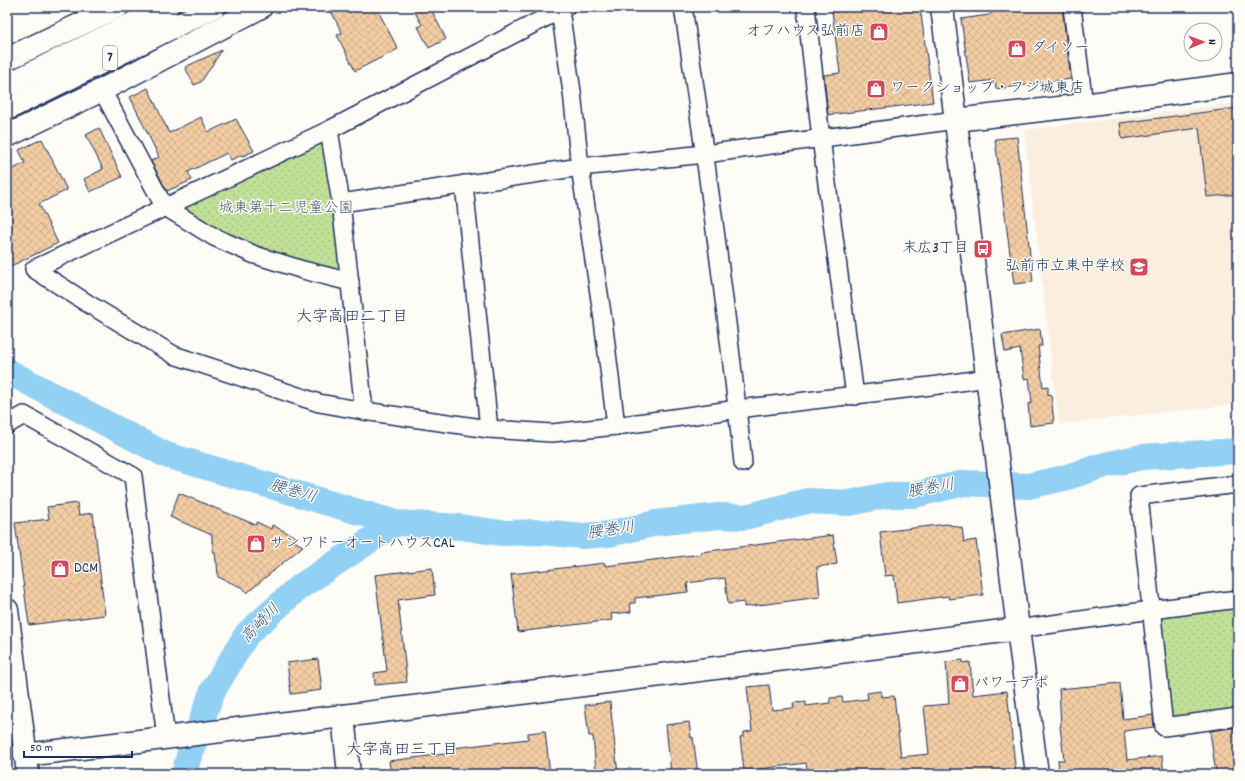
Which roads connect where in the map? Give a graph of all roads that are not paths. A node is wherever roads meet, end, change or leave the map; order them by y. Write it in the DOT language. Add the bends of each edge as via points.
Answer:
graph roads {
  1 [pos="117,7"];
  2 [pos="167,7"];
  3 [pos="214,7"];
  4 [pos="261,7"];
  5 [pos="683,7"];
  6 [pos="806,7"];
  7 [pos="942,7"];
  8 [pos="1072,7"];
  9 [pos="561,8"];
  10 [pos="7,59"];
  11 [pos="7,84"];
  12 [pos="1238,84"];
  13 [pos="102,90"];
  14 [pos="1084,105"];
  15 [pos="7,109"];
  16 [pos="956,120"];
  17 [pos="329,130"];
  18 [pos="7,136"];
  19 [pos="821,138"];
  20 [pos="705,154"];
  21 [pos="580,167"];
  22 [pos="464,184"];
  23 [pos="341,203"];
  24 [pos="164,206"];
  25 [pos="350,282"];
  26 [pos="988,378"];
  27 [pos="855,396"];
  28 [pos="738,409"];
  29 [pos="364,411"];
  30 [pos="7,425"];
  31 [pos="616,426"];
  32 [pos="489,428"];
  33 [pos="743,463"];
  34 [pos="1238,484"];
  35 [pos="1238,599"];
  36 [pos="7,610"];
  37 [pos="1151,610"];
  38 [pos="1018,629"];
  39 [pos="343,716"];
  40 [pos="1238,717"];
  41 [pos="173,737"];
  42 [pos="26,764"];
  43 [pos="349,774"];
  44 [pos="1037,774"];
  1 -- 10 [label="main road"];
  2 -- 11 [label="main road, 7"];
  3 -- 15 [label="main road, 7"];
  4 -- 13 [label="main road, 7"];
  5 -- 20 [label="street"];
  6 -- 19 [label="street"];
  7 -- 16 [label="main road"];
  8 -- 14 [label="street"];
  9 -- 17 [label="street"];
  9 -- 21 [label="street"];
  12 -- 14 [label="main road"];
  13 -- 18 [label="main road, 7"];
  13 -- 24 [label="street"];
  14 -- 16 [label="main road"];
  16 -- 19 [label="street"];
  16 -- 26 [label="main road"];
  17 -- 23 [label="street"];
  17 -- 24 [label="street"];
  19 -- 20 [label="street"];
  19 -- 27 [label="street"];
  20 -- 21 [label="street"];
  20 -- 28 [label="street"];
  21 -- 22 [label="street"];
  21 -- 31 [label="street"];
  22 -- 23 [label="street"];
  22 -- 32 [label="street"];
  23 -- 25 [label="street"];
  24 -- 25 [label="street" via="214,237 255,255"];
  24 -- 29 [label="street" via="34,268 86,303 174,355 319,403"];
  25 -- 29 [label="street"];
  26 -- 27 [label="street"];
  26 -- 38 [label="main road"];
  27 -- 28 [label="street"];
  28 -- 31 [label="street"];
  28 -- 33 [label="street"];
  29 -- 32 [label="street"];
  30 -- 41 [label="street" via="24,415 133,476"];
  31 -- 32 [label="street" via="552,433"];
  34 -- 37 [label="street" via="1139,496"];
  35 -- 37 [label="street"];
  36 -- 42 [label="main road"];
  37 -- 38 [label="street"];
  37 -- 40 [label="street" via="1164,727"];
  38 -- 39 [label="main road"];
  38 -- 44 [label="main road"];
  39 -- 41 [label="main road"];
  39 -- 43 [label="main road"];
  41 -- 42 [label="main road"];
}
